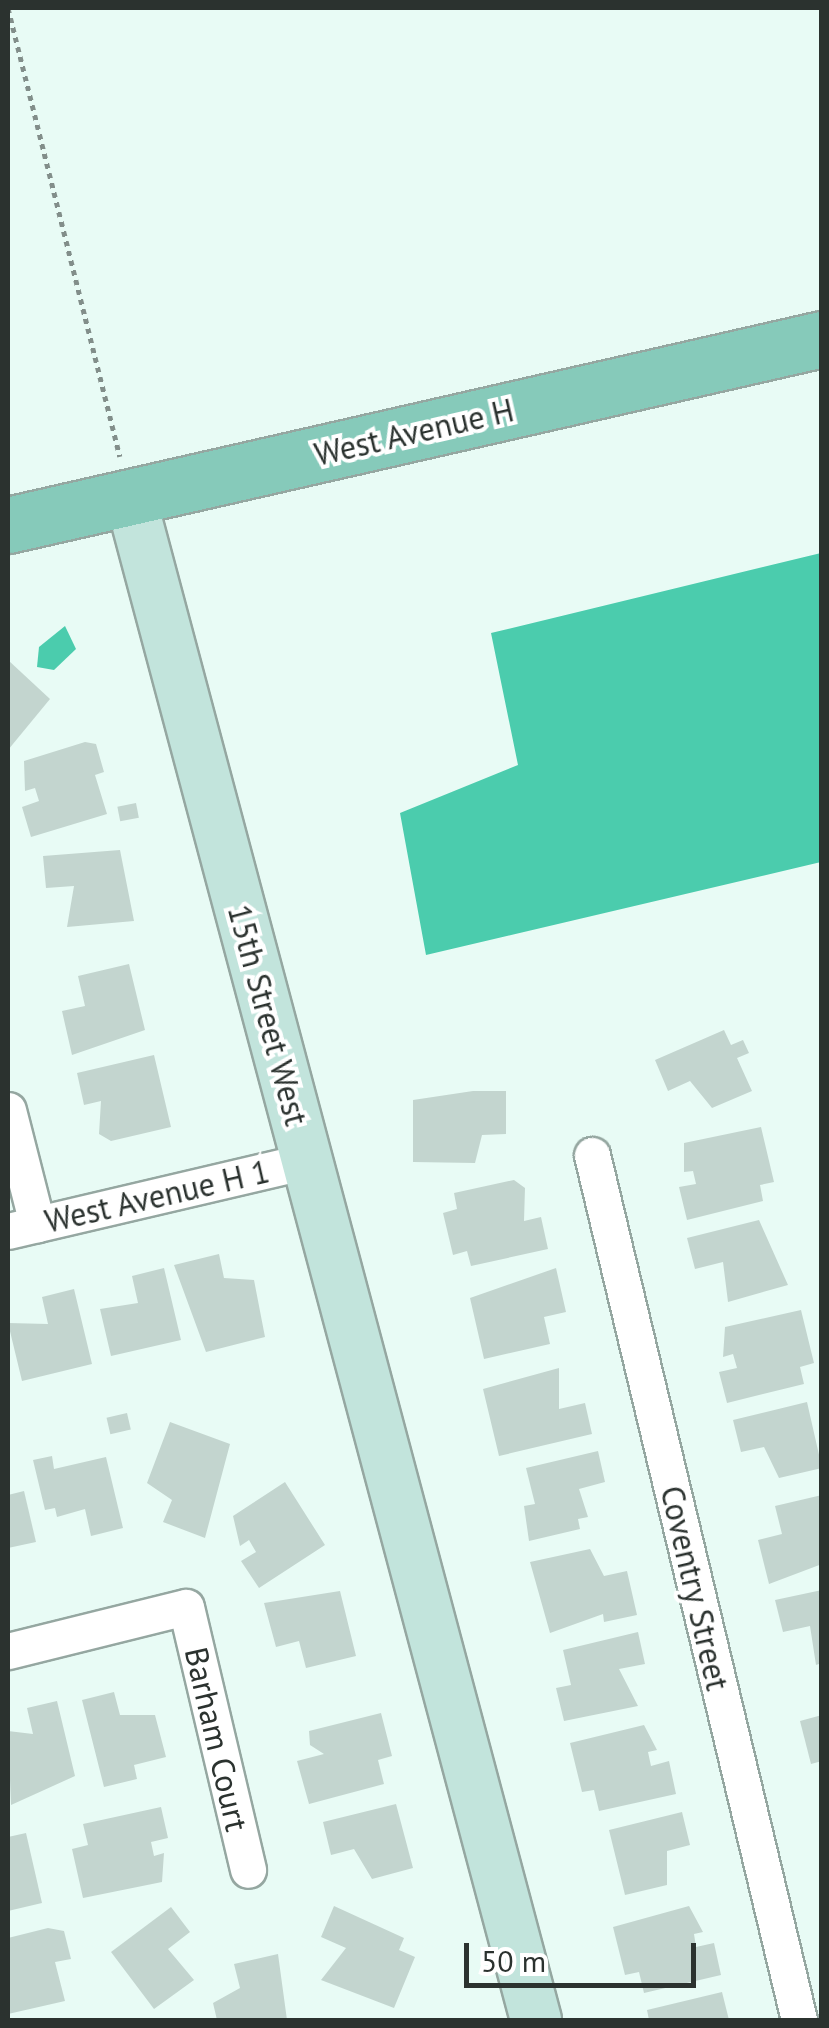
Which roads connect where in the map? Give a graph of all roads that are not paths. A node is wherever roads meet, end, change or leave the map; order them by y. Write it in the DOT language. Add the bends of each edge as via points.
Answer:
graph roads {
  1 [pos="822,339"];
  2 [pos="130,496"];
  3 [pos="8,525"];
  4 [pos="8,1110"];
  5 [pos="592,1155"];
  6 [pos="307,1161"];
  7 [pos="22,1227"];
  8 [pos="8,1651"];
  9 [pos="248,1870"];
  10 [pos="536,2020"];
  11 [pos="798,2020"];
  1 -- 2 [label="main road, West Avenue H"];
  2 -- 3 [label="main road, West Avenue H"];
  2 -- 6 [label="street, 15th Street West"];
  4 -- 7 [label="street"];
  5 -- 11 [label="street, Coventry Street"];
  6 -- 7 [label="street, West Avenue H 1"];
  6 -- 10 [label="street, 15th Street West"];
  8 -- 9 [label="street, Barham Court" via="186,1608"];
}
